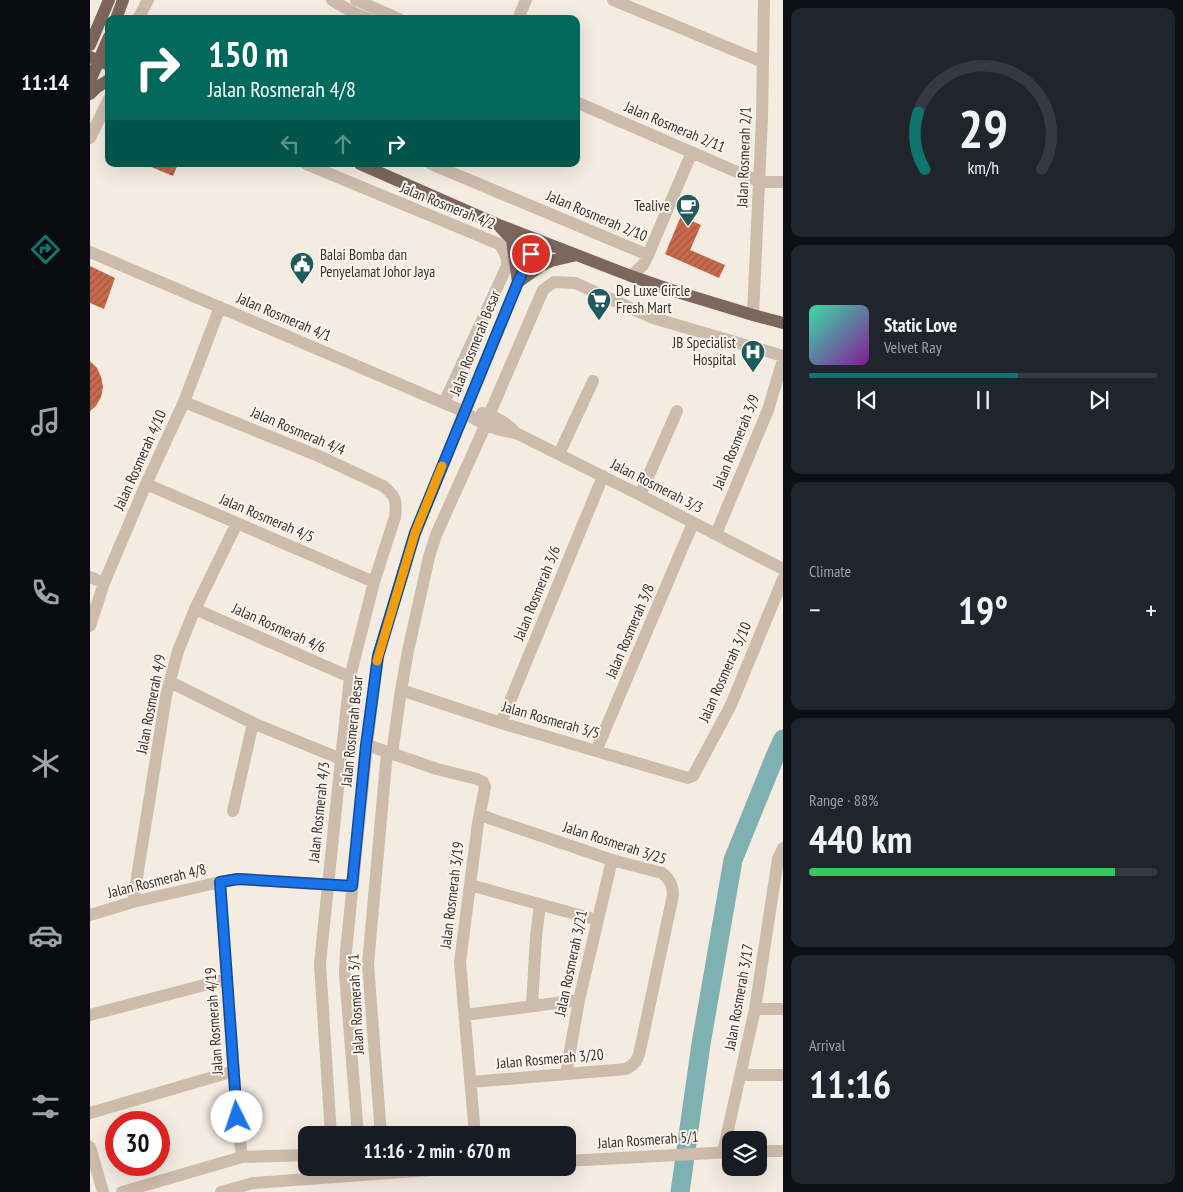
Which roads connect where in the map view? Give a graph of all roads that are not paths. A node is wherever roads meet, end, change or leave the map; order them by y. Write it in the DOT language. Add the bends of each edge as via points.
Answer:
graph roads {
  1 [pos="109,0"];
  2 [pos="148,0"];
  3 [pos="332,0"];
  4 [pos="526,0"];
  5 [pos="613,0"];
  6 [pos="764,0"];
  7 [pos="354,10"];
  8 [pos="377,12"];
  9 [pos="140,15"];
  10 [pos="520,15"];
  11 [pos="90,42"];
  12 [pos="105,44"];
  13 [pos="105,48"];
  14 [pos="99,61"];
  15 [pos="763,62"];
  16 [pos="90,81"];
  17 [pos="105,82"];
  18 [pos="90,94"];
  19 [pos="580,104"];
  20 [pos="105,107"];
  21 [pos="90,138"];
  22 [pos="692,152"];
  23 [pos="313,167"];
  24 [pos="367,167"];
  25 [pos="438,167"];
  26 [pos="760,182"];
  27 [pos="783,182"];
  28 [pos="499,225"];
  29 [pos="538,240"];
  30 [pos="90,252"];
  31 [pos="577,254"];
  32 [pos="648,255"];
  33 [pos="631,276"];
  34 [pos="518,282"];
  35 [pos="220,307"];
  36 [pos="753,315"];
  37 [pos="783,323"];
  38 [pos="783,356"];
  39 [pos="783,360"];
  40 [pos="592,381"];
  41 [pos="184,402"];
  42 [pos="444,403"];
  43 [pos="465,412"];
  44 [pos="677,412"];
  45 [pos="487,419"];
  46 [pos="558,454"];
  47 [pos="603,476"];
  48 [pos="146,484"];
  49 [pos="640,494"];
  50 [pos="395,499"];
  51 [pos="237,523"];
  52 [pos="693,523"];
  53 [pos="716,534"];
  54 [pos="783,569"];
  55 [pos="90,577"];
  56 [pos="783,579"];
  57 [pos="374,582"];
  58 [pos="104,583"];
  59 [pos="195,609"];
  60 [pos="90,626"];
  61 [pos="350,677"];
  62 [pos="170,682"];
  63 [pos="401,690"];
  64 [pos="253,723"];
  65 [pos="501,723"];
  66 [pos="366,745"];
  67 [pos="596,751"];
  68 [pos="389,753"];
  69 [pos="341,758"];
  70 [pos="693,776"];
  71 [pos="233,811"];
  72 [pos="480,815"];
  73 [pos="783,848"];
  74 [pos="612,860"];
  75 [pos="220,882"];
  76 [pos="328,884"];
  77 [pos="470,885"];
  78 [pos="352,886"];
  79 [pos="134,902"];
  80 [pos="540,904"];
  81 [pos="90,915"];
  82 [pos="597,920"];
  83 [pos="227,979"];
  84 [pos="579,1000"];
  85 [pos="532,1006"];
  86 [pos="755,1009"];
  87 [pos="783,1009"];
  88 [pos="90,1015"];
  89 [pos="465,1015"];
  90 [pos="632,1066"];
  91 [pos="234,1071"];
  92 [pos="566,1074"];
  93 [pos="741,1075"];
  94 [pos="783,1075"];
  95 [pos="471,1082"];
  96 [pos="90,1113"];
  97 [pos="330,1126"];
  98 [pos="357,1126"];
  99 [pos="380,1126"];
  100 [pos="475,1126"];
  101 [pos="731,1131"];
  102 [pos="90,1147"];
  103 [pos="767,1151"];
  104 [pos="783,1151"];
  105 [pos="722,1152"];
  106 [pos="298,1155"];
  107 [pos="242,1157"];
  108 [pos="576,1160"];
  109 [pos="330,1176"];
  110 [pos="254,1188"];
  111 [pos="103,1192"];
  112 [pos="122,1192"];
  113 [pos="221,1192"];
  1 -- 11 [label="main road"];
  2 -- 9 [label="street"];
  3 -- 7 [label="street"];
  4 -- 10 [label="street"];
  5 -- 15 [label="street"];
  6 -- 15 [label="street, Jalan Rosmerah 2/1"];
  7 -- 8 [label="street"];
  11 -- 12 [label="main road"];
  13 -- 14 [label="main road"];
  14 -- 16 [label="main road"];
  15 -- 26 [label="street, Jalan Rosmerah 2/1"];
  17 -- 18 [label="main road"];
  19 -- 22 [label="street, Jalan Rosmerah 2/11"];
  20 -- 21 [label="street"];
  22 -- 26 [label="street, Jalan Rosmerah 2/11"];
  22 -- 32 [label="street, Jalan Rosmerah 2/10"];
  23 -- 42 [label="street, Jalan Rosmerah 4/2" via="499,244 504,250 508,266"];
  24 -- 28 [label="main road"];
  25 -- 32 [label="street, Jalan Rosmerah 2/10"];
  26 -- 27 [label="street"];
  26 -- 36 [label="street, Jalan Rosmerah 2/1"];
  28 -- 29 [label="main road"];
  28 -- 34 [label="main road" via="512,240"];
  29 -- 31 [label="main road"];
  29 -- 34 [label="street, Jalan Rosmerah Besar"];
  30 -- 35 [label="street, Jalan Rosmerah 4/1"];
  31 -- 33 [label="main road"];
  31 -- 34 [label="main road" via="546,263"];
  32 -- 33 [label="street"];
  33 -- 36 [label="main road"];
  34 -- 43 [label="street, Jalan Rosmerah Besar"];
  35 -- 41 [label="street, Jalan Rosmerah 4/10"];
  35 -- 42 [label="street, Jalan Rosmerah 4/1"];
  36 -- 37 [label="main road"];
  38 -- 45 [label="street, Jalan Rosmerah 3/1" via="653,318 575,283 554,282 543,290"];
  39 -- 53 [label="street, Jalan Rosmerah 3/9" via="768,410"];
  40 -- 46 [label="street"];
  41 -- 48 [label="street, Jalan Rosmerah 4/10"];
  41 -- 50 [label="street, Jalan Rosmerah 4/4" via="321,457 383,486"];
  42 -- 43 [label="street, Jalan Rosmerah 4/1"];
  43 -- 45 [label="street, Jalan Rosmerah 3/3" via="478,412"];
  43 -- 66 [label="street, Jalan Rosmerah Besar" via="415,533 378,656"];
  44 -- 49 [label="street"];
  45 -- 46 [label="street, Jalan Rosmerah 3/3" via="508,424 516,433"];
  45 -- 63 [label="street, Jalan Rosmerah 3/1" via="436,535"];
  46 -- 47 [label="street, Jalan Rosmerah 3/3"];
  47 -- 49 [label="street, Jalan Rosmerah 3/3"];
  47 -- 65 [label="street, Jalan Rosmerah 3/6"];
  48 -- 51 [label="street, Jalan Rosmerah 4/5"];
  48 -- 58 [label="street, Jalan Rosmerah 4/10"];
  49 -- 52 [label="street, Jalan Rosmerah 3/3"];
  50 -- 57 [label="street, Jalan Rosmerah 4/3" via="396,517"];
  51 -- 57 [label="street, Jalan Rosmerah 4/5"];
  51 -- 59 [label="street, Jalan Rosmerah 4/9"];
  52 -- 53 [label="street, Jalan Rosmerah 3/3"];
  52 -- 67 [label="street, Jalan Rosmerah 3/8"];
  53 -- 54 [label="street, Jalan Rosmerah 3/3"];
  55 -- 58 [label="street"];
  56 -- 70 [label="street, Jalan Rosmerah 3/10" via="731,705"];
  57 -- 61 [label="street, Jalan Rosmerah 4/3"];
  58 -- 60 [label="street, Jalan Rosmerah 4/10"];
  59 -- 61 [label="street, Jalan Rosmerah 4/6"];
  59 -- 62 [label="street, Jalan Rosmerah 4/9"];
  61 -- 69 [label="street, Jalan Rosmerah 4/3"];
  62 -- 64 [label="street"];
  62 -- 79 [label="street, Jalan Rosmerah 4/9"];
  63 -- 65 [label="street, Jalan Rosmerah 3/5"];
  63 -- 68 [label="street, Jalan Rosmerah 3/1"];
  64 -- 69 [label="street"];
  64 -- 71 [label="street"];
  65 -- 67 [label="street, Jalan Rosmerah 3/5"];
  66 -- 68 [label="street, Jalan Rosmerah 3/19"];
  66 -- 78 [label="street, Jalan Rosmerah Besar"];
  67 -- 70 [label="street, Jalan Rosmerah 3/5" via="688,778"];
  68 -- 72 [label="street, Jalan Rosmerah 3/19" via="483,782 485,788"];
  68 -- 99 [label="street, Jalan Rosmerah 3/1" via="368,964"];
  69 -- 76 [label="street, Jalan Rosmerah 4/3"];
  72 -- 74 [label="street, Jalan Rosmerah 3/25"];
  72 -- 77 [label="street, Jalan Rosmerah 3/19"];
  73 -- 86 [label="street, Jalan Rosmerah 3/17" via="778,859"];
  74 -- 82 [label="street, Jalan Rosmerah 3/21"];
  74 -- 90 [label="street, Jalan Rosmerah 3/25" via="662,873 673,888 639,1056"];
  75 -- 76 [label="street, Jalan Rosmerah 4/8" via="238,879"];
  75 -- 79 [label="street, Jalan Rosmerah 4/8"];
  75 -- 83 [label="street, Jalan Rosmerah 4/19"];
  76 -- 78 [label="street, Jalan Rosmerah 4/8"];
  76 -- 97 [label="street, Jalan Rosmerah 4/3" via="320,964"];
  77 -- 80 [label="street"];
  77 -- 89 [label="street, Jalan Rosmerah 3/19" via="460,962"];
  78 -- 98 [label="street, Jalan Rosmerah Besar" via="345,974"];
  79 -- 81 [label="street, Jalan Rosmerah 4/8"];
  80 -- 82 [label="street"];
  80 -- 85 [label="street"];
  82 -- 84 [label="street, Jalan Rosmerah 3/21"];
  83 -- 88 [label="street"];
  83 -- 91 [label="street, Jalan Rosmerah 4/19"];
  84 -- 85 [label="street"];
  84 -- 92 [label="street, Jalan Rosmerah 3/21"];
  85 -- 89 [label="street"];
  86 -- 87 [label="street"];
  86 -- 93 [label="street, Jalan Rosmerah 3/17"];
  89 -- 95 [label="street, Jalan Rosmerah 3/19"];
  90 -- 92 [label="street, Jalan Rosmerah 3/20"];
  91 -- 96 [label="street"];
  91 -- 107 [label="street, Jalan Rosmerah 4/19"];
  92 -- 95 [label="street, Jalan Rosmerah 3/20"];
  93 -- 94 [label="street"];
  93 -- 101 [label="street, Jalan Rosmerah 3/17"];
  95 -- 100 [label="street, Jalan Rosmerah 3/19"];
  102 -- 111 [label="street"];
  103 -- 104 [label="street"];
  105 -- 108 [label="street, Jalan Rosmerah 5/1"];
  106 -- 107 [label="street"];
  107 -- 112 [label="street"];
  109 -- 110 [label="street"];
  110 -- 113 [label="street"];
}
